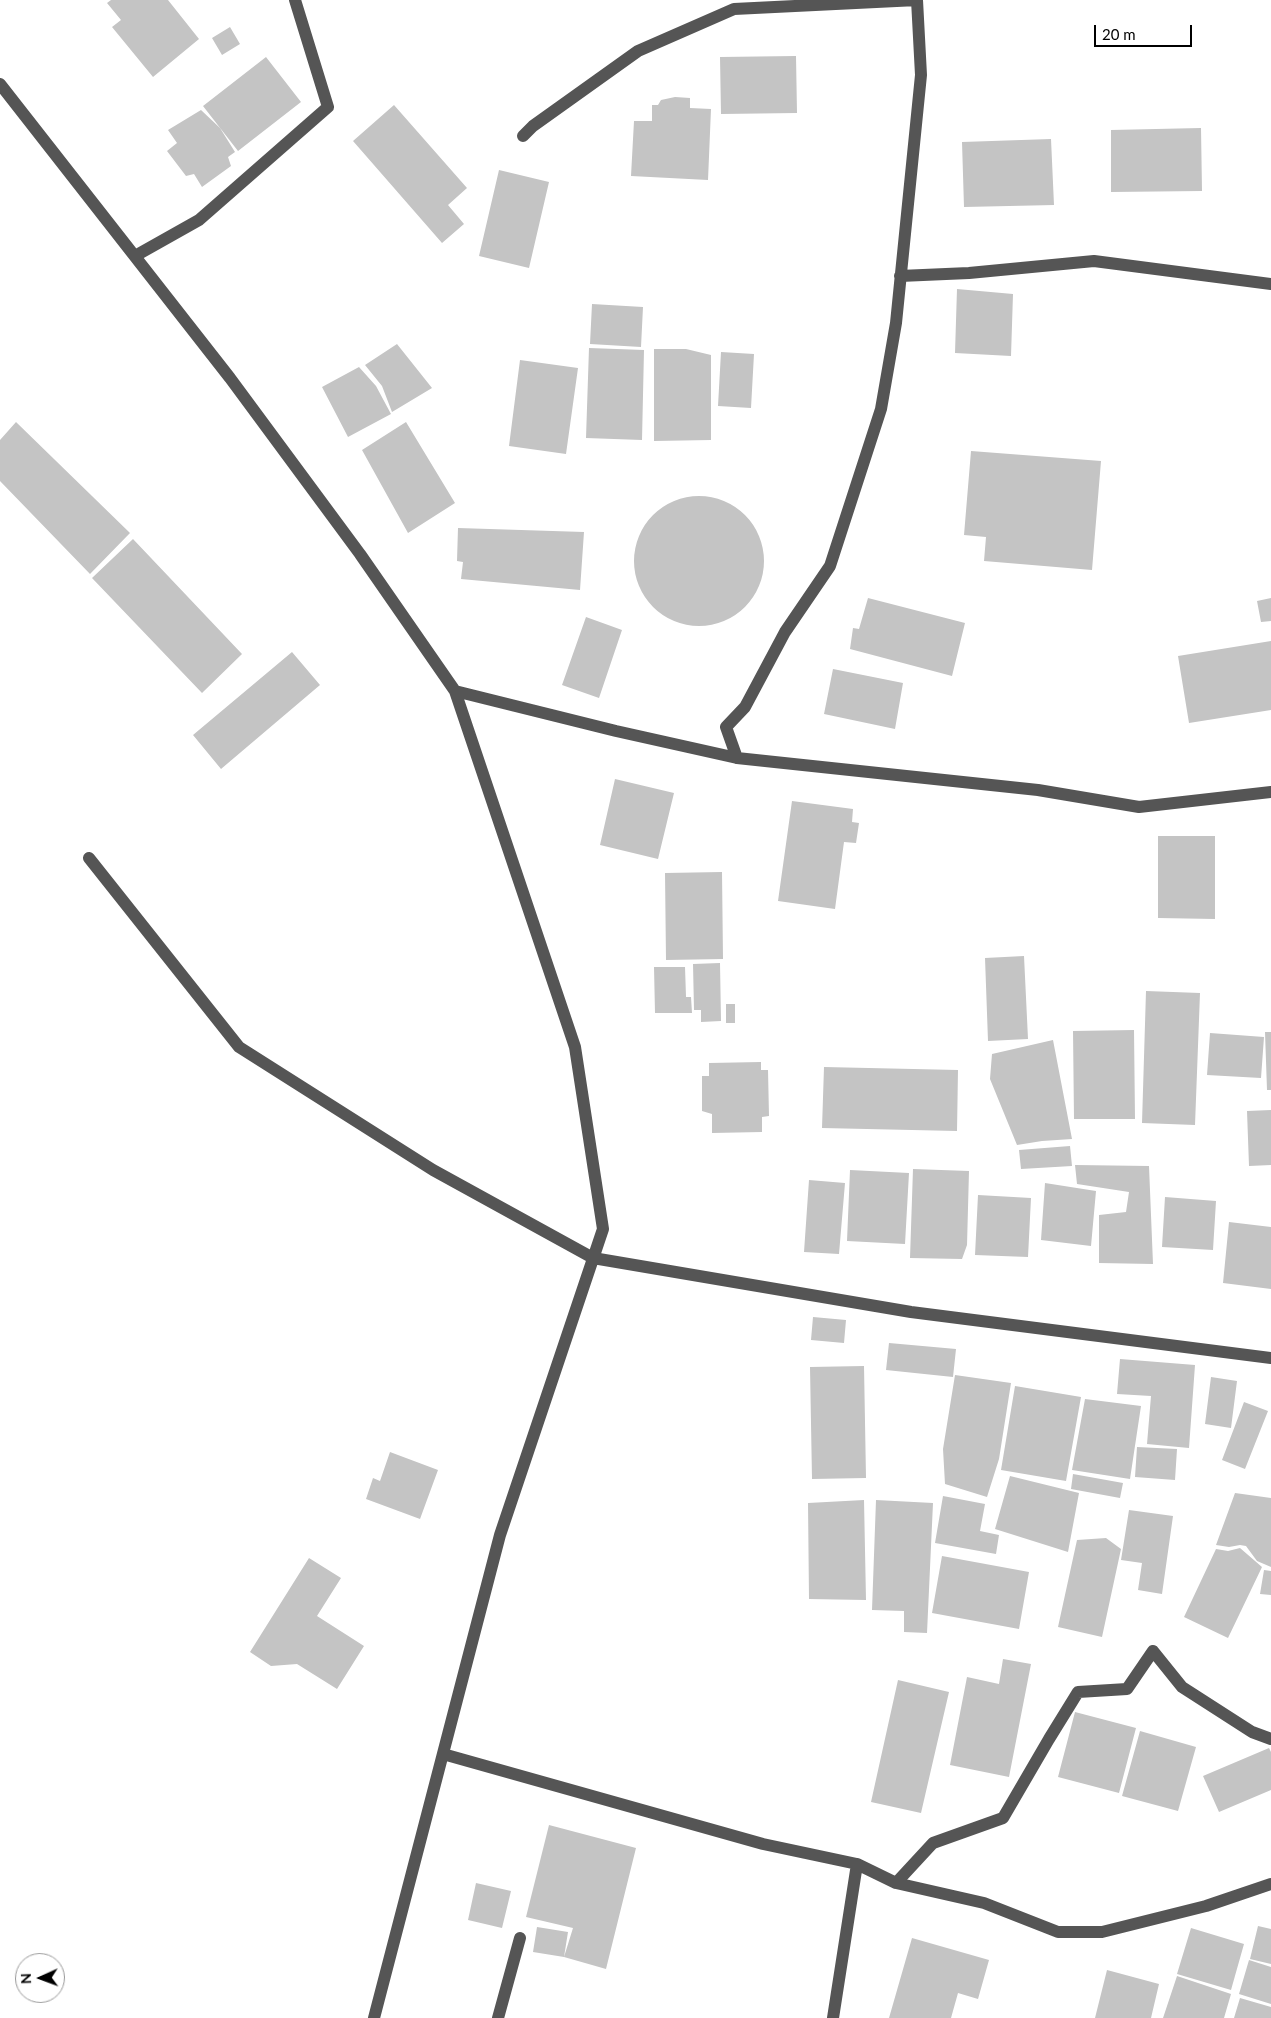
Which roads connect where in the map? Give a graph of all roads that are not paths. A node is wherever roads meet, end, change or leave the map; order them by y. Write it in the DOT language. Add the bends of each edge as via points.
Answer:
graph roads {
  1 [pos="295,0"];
  2 [pos="917,0"];
  3 [pos="0,84"];
  4 [pos="523,136"];
  5 [pos="135,256"];
  6 [pos="900,276"];
  7 [pos="1271,284"];
  8 [pos="455,691"];
  9 [pos="737,758"];
  10 [pos="1271,792"];
  11 [pos="89,858"];
  12 [pos="593,1258"];
  13 [pos="1271,1358"];
  14 [pos="1271,1739"];
  15 [pos="443,1754"];
  16 [pos="857,1864"];
  17 [pos="896,1883"];
  18 [pos="1271,1884"];
  19 [pos="520,1938"];
  20 [pos="374,2018"];
  21 [pos="498,2018"];
  22 [pos="832,2018"];
  1 -- 5 [label="street" via="328,107 199,220"];
  2 -- 4 [label="street" via="734,9 638,51"];
  2 -- 6 [label="street" via="922,75"];
  3 -- 5 [label="street"];
  5 -- 8 [label="street" via="325,506"];
  6 -- 7 [label="street" via="1094,261"];
  6 -- 9 [label="street" via="896,322 881,409 830,566 785,632 745,707 726,727"];
  8 -- 9 [label="street"];
  8 -- 12 [label="street" via="575,1047 604,1229"];
  9 -- 10 [label="street" via="1038,790 1139,807"];
  11 -- 12 [label="street" via="239,1047 433,1170"];
  12 -- 13 [label="street" via="911,1312"];
  12 -- 15 [label="street" via="500,1535"];
  14 -- 17 [label="street" via="1252,1732 1182,1687 1153,1650 1127,1688 1078,1692 1003,1818 932,1843"];
  15 -- 16 [label="street" via="763,1844"];
  15 -- 20 [label="street"];
  16 -- 17 [label="street"];
  16 -- 22 [label="street"];
  17 -- 18 [label="street" via="984,1903 1058,1932 1102,1932 1206,1906"];
  19 -- 21 [label="street"];
}
